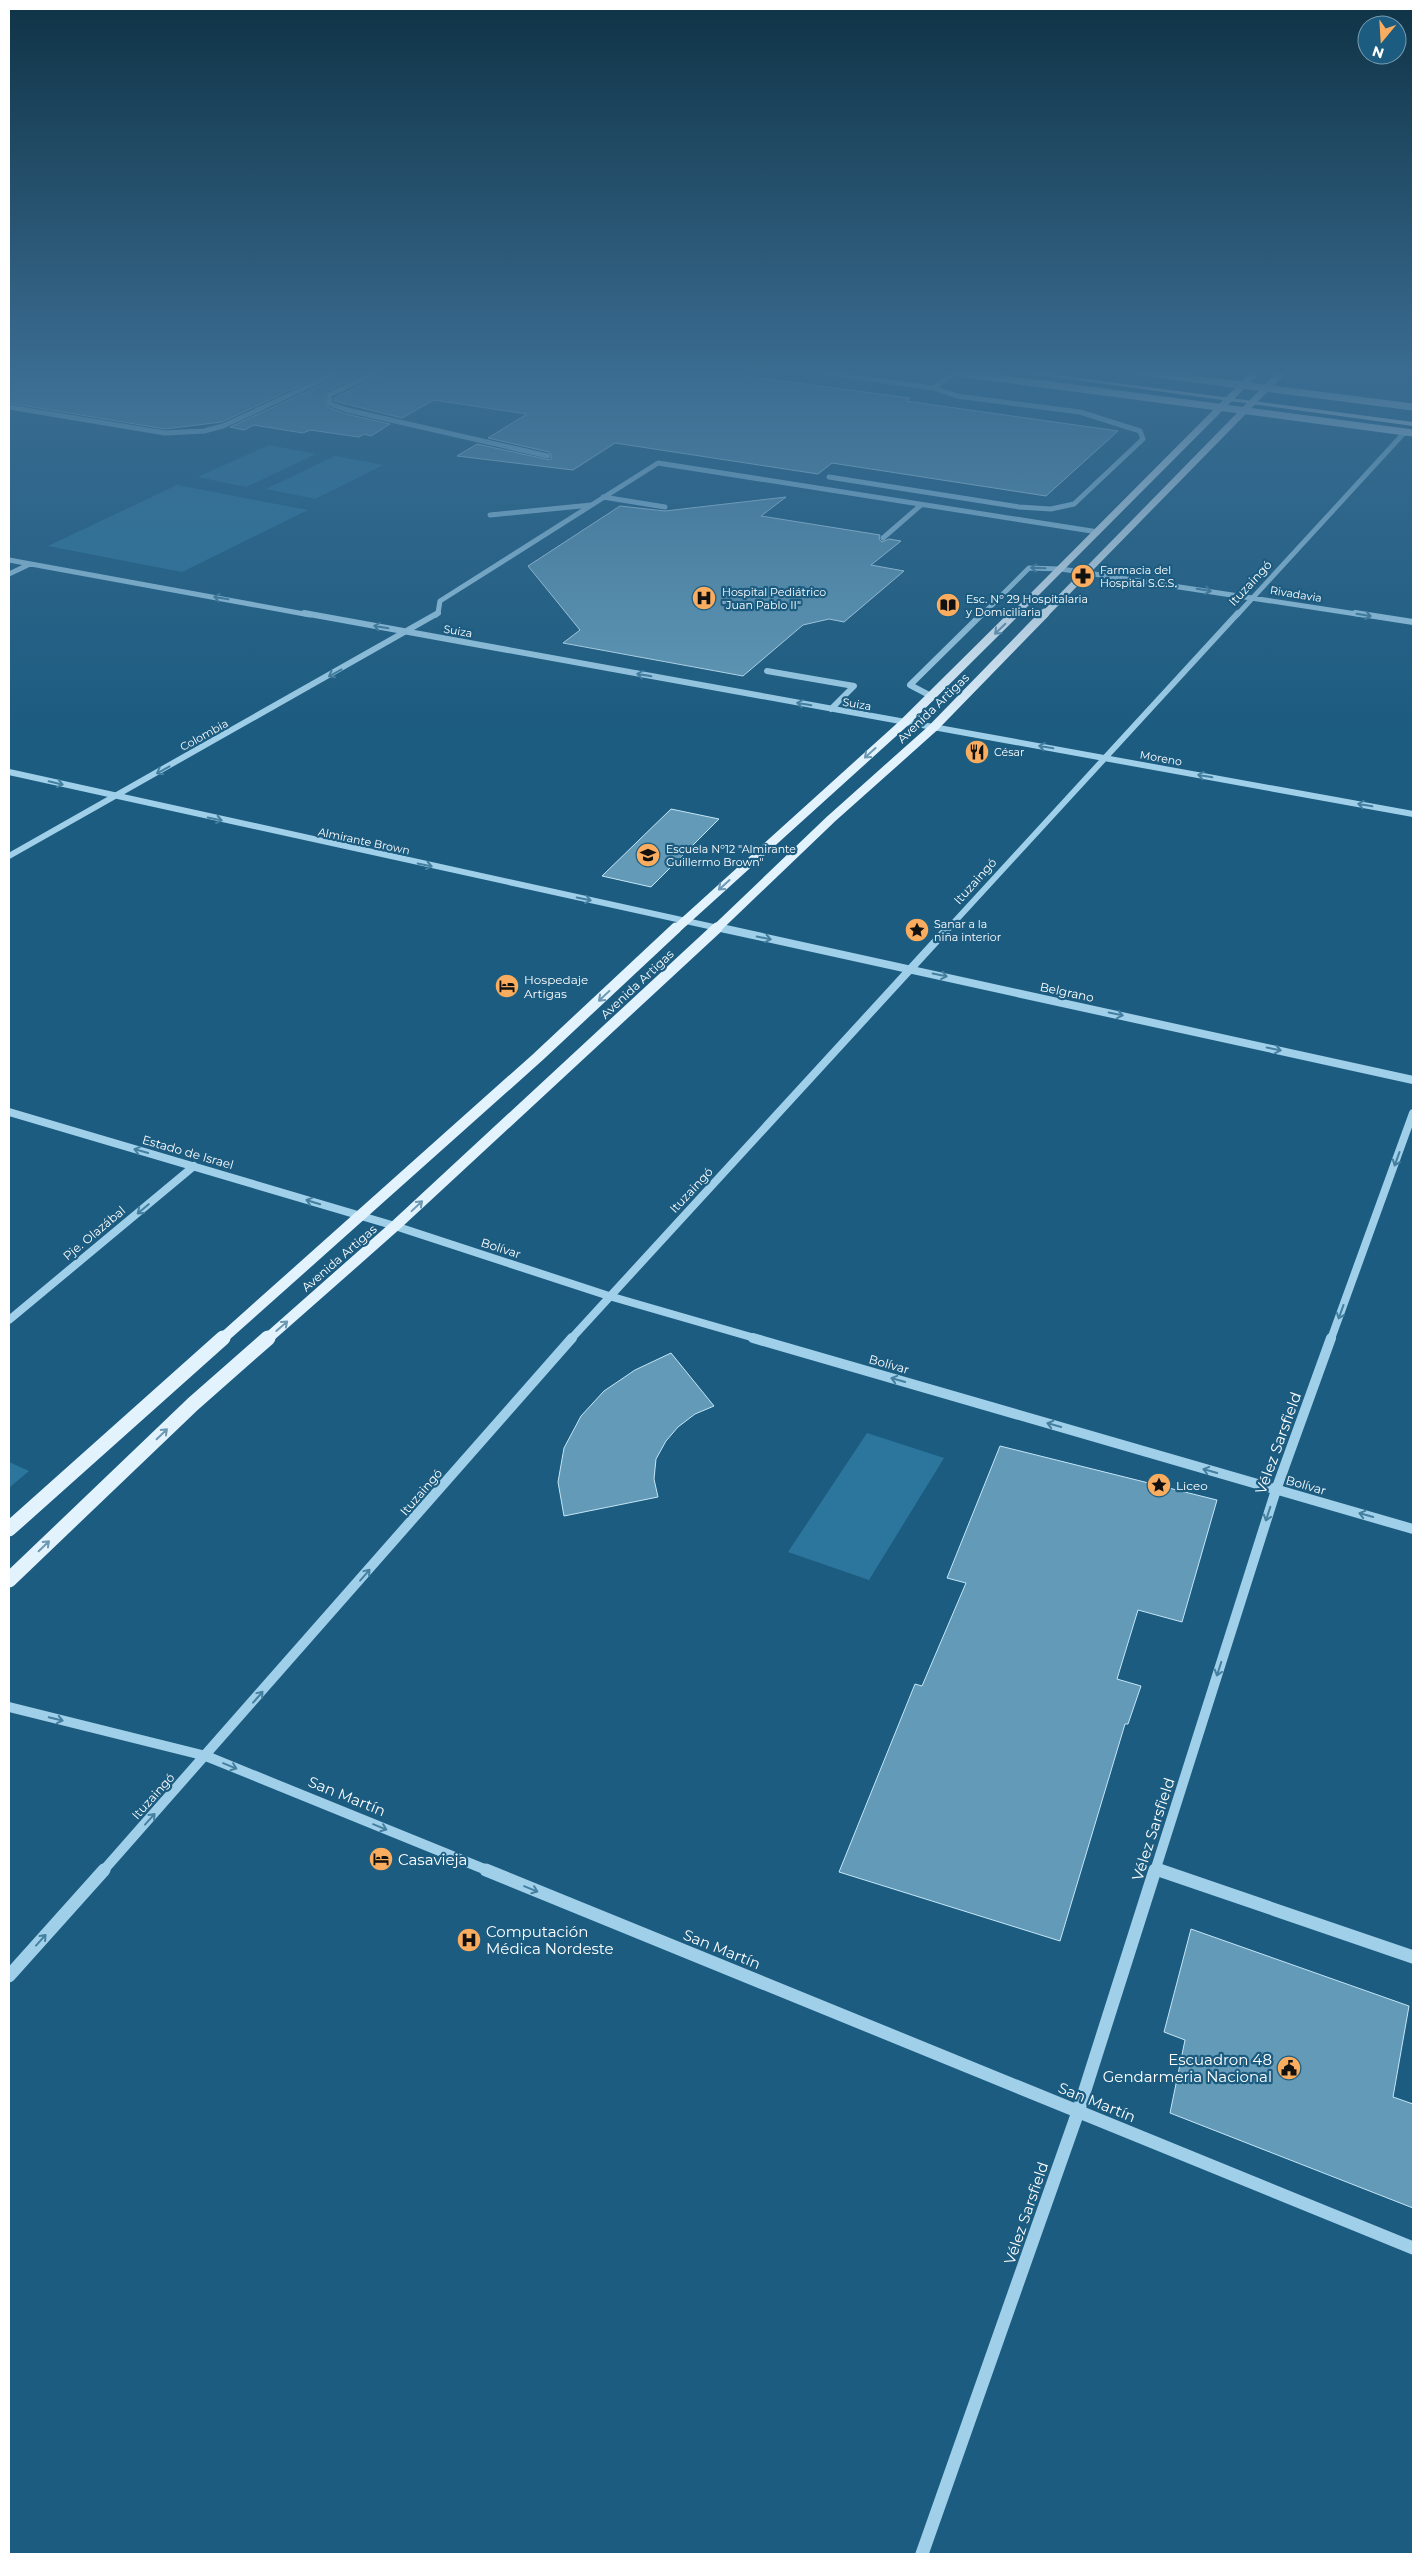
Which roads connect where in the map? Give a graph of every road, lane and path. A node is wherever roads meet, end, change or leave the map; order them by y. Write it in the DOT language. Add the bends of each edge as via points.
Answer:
graph roads {
  1 [pos="612,492"];
  2 [pos="836,492"];
  3 [pos="922,492"];
  4 [pos="1087,492"];
  5 [pos="1138,492"];
  6 [pos="1164,492"];
  7 [pos="1354,492"];
  8 [pos="603,497"];
  9 [pos="920,505"];
  10 [pos="591,506"];
  11 [pos="665,507"];
  12 [pos="1020,507"];
  13 [pos="490,514"];
  14 [pos="1007,518"];
  15 [pos="1098,532"];
  16 [pos="883,538"];
  17 [pos="9,560"];
  18 [pos="30,564"];
  19 [pos="1061,569"];
  20 [pos="1086,572"];
  21 [pos="9,574"];
  22 [pos="1253,598"];
  23 [pos="1413,622"];
  24 [pos="408,632"];
  25 [pos="767,671"];
  26 [pos="931,696"];
  27 [pos="831,709"];
  28 [pos="904,723"];
  29 [pos="933,728"];
  30 [pos="1105,758"];
  31 [pos="9,772"];
  32 [pos="115,797"];
  33 [pos="1413,814"];
  34 [pos="9,856"];
  35 [pos="684,921"];
  36 [pos="716,928"];
  37 [pos="912,969"];
  38 [pos="1413,1080"];
  39 [pos="9,1112"];
  40 [pos="1413,1113"];
  41 [pos="194,1166"];
  42 [pos="360,1216"];
  43 [pos="395,1226"];
  44 [pos="609,1296"];
  45 [pos="9,1320"];
  46 [pos="1276,1490"];
  47 [pos="9,1529"];
  48 [pos="1413,1529"];
  49 [pos="9,1580"];
  50 [pos="9,1707"];
  51 [pos="206,1756"];
  52 [pos="1156,1869"];
  53 [pos="1413,1957"];
  54 [pos="9,1976"];
  55 [pos="1078,2112"];
  56 [pos="1413,2248"];
  57 [pos="922,2554"];
  1 -- 8 [label="street, Colombia"];
  2 -- 9 [label="street, Colombia"];
  3 -- 12 [label="street"];
  4 -- 12 [label="street" via="1074,504 1050,509"];
  5 -- 15 [label="main road, Avenida Artigas"];
  6 -- 20 [label="main road, Avenida Artigas"];
  7 -- 22 [label="street, Ituzaingó"];
  8 -- 10 [label="street, Colombia"];
  8 -- 11 [label="street"];
  9 -- 14 [label="street, Colombia"];
  9 -- 16 [label="street"];
  10 -- 13 [label="street"];
  10 -- 24 [label="street, Colombia" via="440,601 438,613"];
  12 -- 14 [label="street"];
  14 -- 15 [label="street, Colombia"];
  15 -- 19 [label="main road, Avenida Artigas"];
  17 -- 18 [label="street, Suiza"];
  18 -- 21 [label="street"];
  24 -- 18 [label="street, Suiza, one-way"];
  19 -- 20 [label="street, Rivadavia"];
  19 -- 26 [label="main road, Avenida Artigas, one-way"];
  19 -- 26 [label="street, Rivadavia, one-way" via="1029,568 910,685"];
  20 -- 22 [label="street, Rivadavia, one-way"];
  20 -- 29 [label="main road, Avenida Artigas"];
  22 -- 23 [label="street, Rivadavia, one-way"];
  22 -- 30 [label="street, Ituzaingó"];
  27 -- 24 [label="street, Suiza, one-way"];
  24 -- 32 [label="street, Colombia, one-way"];
  25 -- 27 [label="street" via="854,686"];
  26 -- 28 [label="main road, Avenida Artigas"];
  27 -- 28 [label="street, Suiza"];
  28 -- 29 [label="street, Moreno"];
  28 -- 35 [label="main road, Avenida Artigas, one-way"];
  30 -- 29 [label="street, Moreno, one-way"];
  29 -- 36 [label="main road, Avenida Artigas"];
  33 -- 30 [label="street, Moreno, one-way"];
  30 -- 37 [label="street, Ituzaingó"];
  31 -- 32 [label="street, Almirante Brown, one-way"];
  32 -- 34 [label="street, Colombia"];
  32 -- 35 [label="street, Almirante Brown, one-way"];
  35 -- 36 [label="street, Almirante Brown"];
  35 -- 42 [label="main road, Avenida Artigas, one-way"];
  36 -- 37 [label="street, Belgrano, one-way"];
  43 -- 36 [label="main road, Avenida Artigas, one-way"];
  37 -- 38 [label="street, Belgrano, one-way"];
  37 -- 44 [label="street, Ituzaingó"];
  41 -- 39 [label="street, Estado de Israel, one-way"];
  40 -- 46 [label="street, Vélez Sarsfield, one-way"];
  42 -- 41 [label="street, Estado de Israel, one-way"];
  41 -- 45 [label="street, Pje. Olazábal, one-way"];
  42 -- 43 [label="street, Bolívar"];
  42 -- 47 [label="main road, Avenida Artigas"];
  43 -- 44 [label="street, Bolívar"];
  49 -- 43 [label="main road, Avenida Artigas, one-way" via="193,1404"];
  46 -- 44 [label="street, Bolívar, one-way"];
  51 -- 44 [label="street, Ituzaingó, one-way"];
  48 -- 46 [label="street, Bolívar, one-way"];
  46 -- 52 [label="street, Vélez Sarsfield, one-way"];
  50 -- 51 [label="street, San Martín, one-way"];
  54 -- 51 [label="street, Ituzaingó, one-way"];
  51 -- 55 [label="street, San Martín, one-way"];
  52 -- 53 [label="street"];
  52 -- 55 [label="street, Vélez Sarsfield"];
  55 -- 56 [label="street, San Martín"];
  55 -- 57 [label="street, Vélez Sarsfield"];
}
